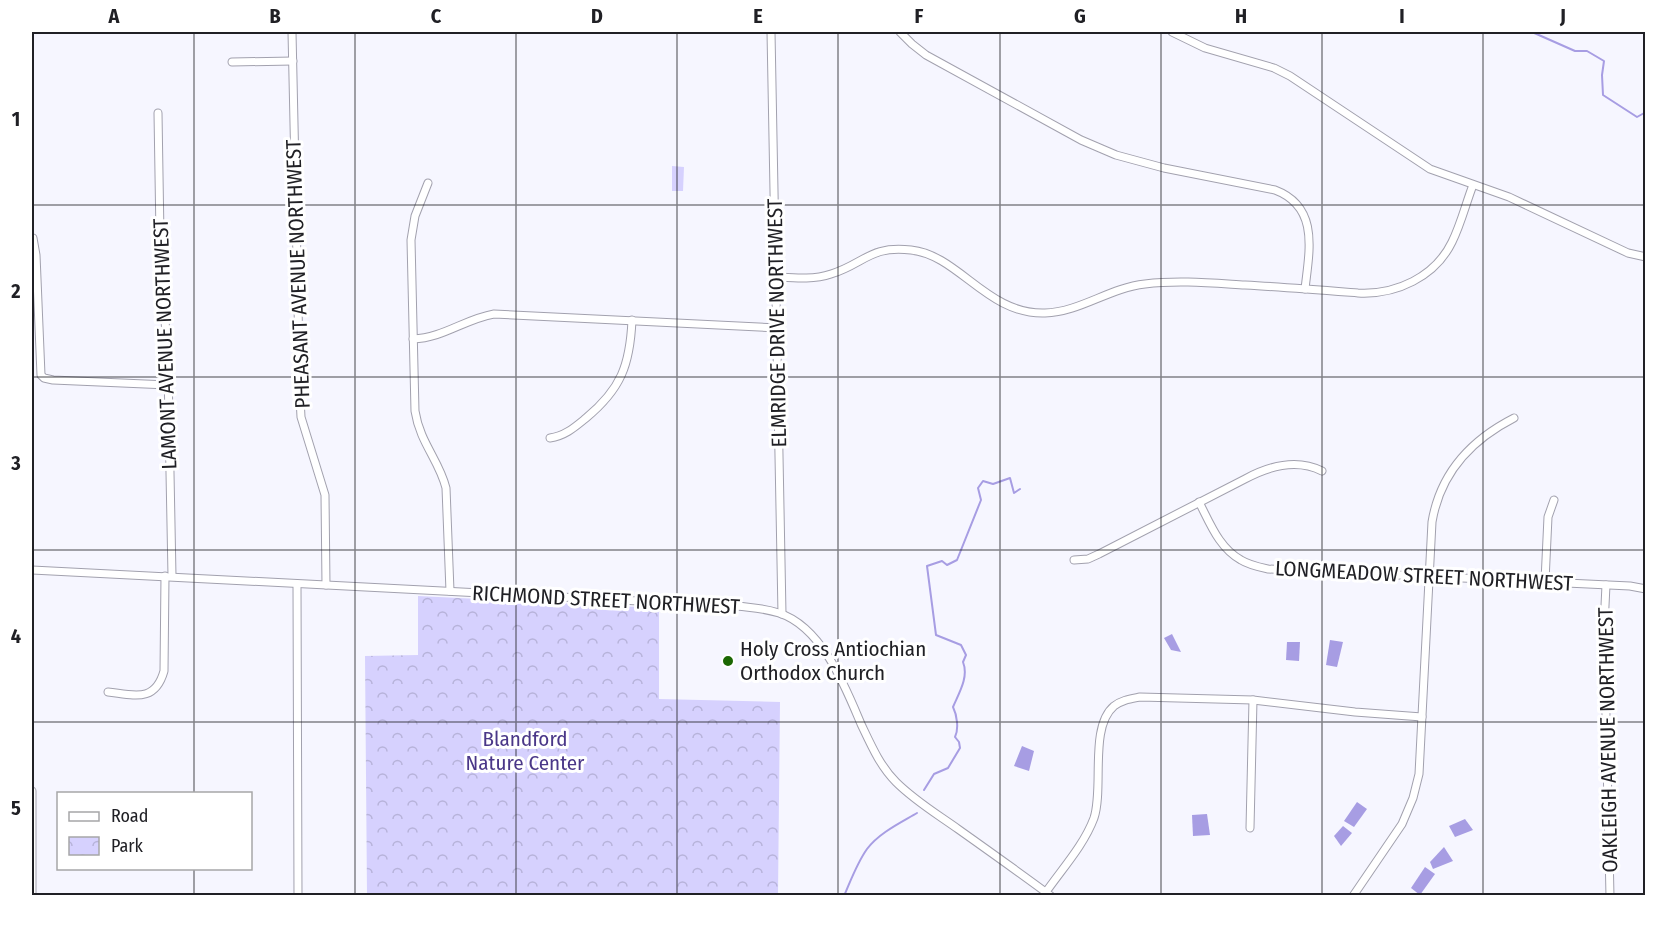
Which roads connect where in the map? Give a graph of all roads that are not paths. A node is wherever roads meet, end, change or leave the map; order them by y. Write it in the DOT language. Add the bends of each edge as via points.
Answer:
graph roads {
  1 [pos="292,32"];
  2 [pos="771,32"];
  3 [pos="900,32"];
  4 [pos="1172,32"];
  5 [pos="293,61"];
  6 [pos="232,62"];
  7 [pos="158,113"];
  8 [pos="428,183"];
  9 [pos="1473,184"];
  10 [pos="33,238"];
  11 [pos="1646,257"];
  12 [pos="776,277"];
  13 [pos="1305,289"];
  14 [pos="632,320"];
  15 [pos="777,328"];
  16 [pos="413,339"];
  17 [pos="168,385"];
  18 [pos="1514,418"];
  19 [pos="550,438"];
  20 [pos="1322,471"];
  21 [pos="1554,500"];
  22 [pos="1199,502"];
  23 [pos="1074,560"];
  24 [pos="32,570"];
  25 [pos="169,576"];
  26 [pos="1429,577"];
  27 [pos="1545,582"];
  28 [pos="297,584"];
  29 [pos="326,585"];
  30 [pos="1606,585"];
  31 [pos="1646,589"];
  32 [pos="450,591"];
  33 [pos="782,614"];
  34 [pos="108,692"];
  35 [pos="1253,700"];
  36 [pos="1422,717"];
  37 [pos="32,791"];
  38 [pos="1250,828"];
  39 [pos="1049,894"];
  40 [pos="32,896"];
  41 [pos="298,896"];
  42 [pos="1353,896"];
  43 [pos="1610,896"];
  1 -- 5 [label="street, PHEASANT AVENUE NORTHWEST"];
  2 -- 12 [label="street, ELMRIDGE DRIVE NORTHWEST"];
  3 -- 13 [label="street" via="926,55 1093,146 1140,162 1271,189 1290,197 1308,225"];
  4 -- 9 [label="street" via="1205,48 1287,74 1430,169"];
  5 -- 6 [label="street"];
  5 -- 29 [label="street, PHEASANT AVENUE NORTHWEST" via="300,413 325,495"];
  7 -- 17 [label="street, LAMONT AVENUE NORTHWEST"];
  8 -- 16 [label="street" via="412,232"];
  9 -- 11 [label="street"];
  9 -- 13 [label="street" via="1446,252 1414,281 1365,294"];
  10 -- 17 [label="street" via="41,375 53,380"];
  12 -- 13 [label="street" via="828,275 873,253 894,249 932,255 999,302 1036,313 1064,311 1123,288 1166,281"];
  12 -- 15 [label="street, ELMRIDGE DRIVE NORTHWEST"];
  14 -- 15 [label="street"];
  14 -- 16 [label="street" via="494,314 440,335"];
  14 -- 19 [label="street" via="626,365 616,387 571,430"];
  15 -- 33 [label="street, ELMRIDGE DRIVE NORTHWEST"];
  16 -- 32 [label="street" via="416,418 444,480 447,497"];
  17 -- 25 [label="street, LAMONT AVENUE NORTHWEST"];
  18 -- 26 [label="street" via="1476,444 1453,468 1441,488 1434,507"];
  20 -- 22 [label="street" via="1306,465 1275,467"];
  21 -- 27 [label="street" via="1548,517"];
  22 -- 23 [label="street" via="1099,554"];
  22 -- 26 [label="street, LONGMEADOW STREET NORTHWEST" via="1218,539 1244,562 1268,569"];
  24 -- 25 [label="street, RICHMOND STREET NORTHWEST"];
  25 -- 28 [label="street, RICHMOND STREET NORTHWEST"];
  25 -- 34 [label="street, LAMONT AVENUE NORTHWEST" via="161,682 146,695"];
  26 -- 27 [label="street, LONGMEADOW STREET NORTHWEST"];
  26 -- 36 [label="street"];
  27 -- 30 [label="street, LONGMEADOW STREET NORTHWEST"];
  28 -- 29 [label="street, RICHMOND STREET NORTHWEST"];
  28 -- 41 [label="street"];
  29 -- 32 [label="street, RICHMOND STREET NORTHWEST"];
  30 -- 31 [label="street, LONGMEADOW STREET NORTHWEST"];
  30 -- 43 [label="street, OAKLEIGH AVENUE NORTHWEST"];
  32 -- 33 [label="street, RICHMOND STREET NORTHWEST" via="742,606"];
  33 -- 39 [label="street, RICHMOND STREET NORTHWEST" via="812,637 831,660 871,747 895,782"];
  35 -- 36 [label="street"];
  35 -- 38 [label="street"];
  35 -- 39 [label="street" via="1140,697 1113,707 1101,734 1094,817"];
  36 -- 42 [label="street" via="1419,774 1413,798 1402,824"];
  37 -- 40 [label="street"];
}
